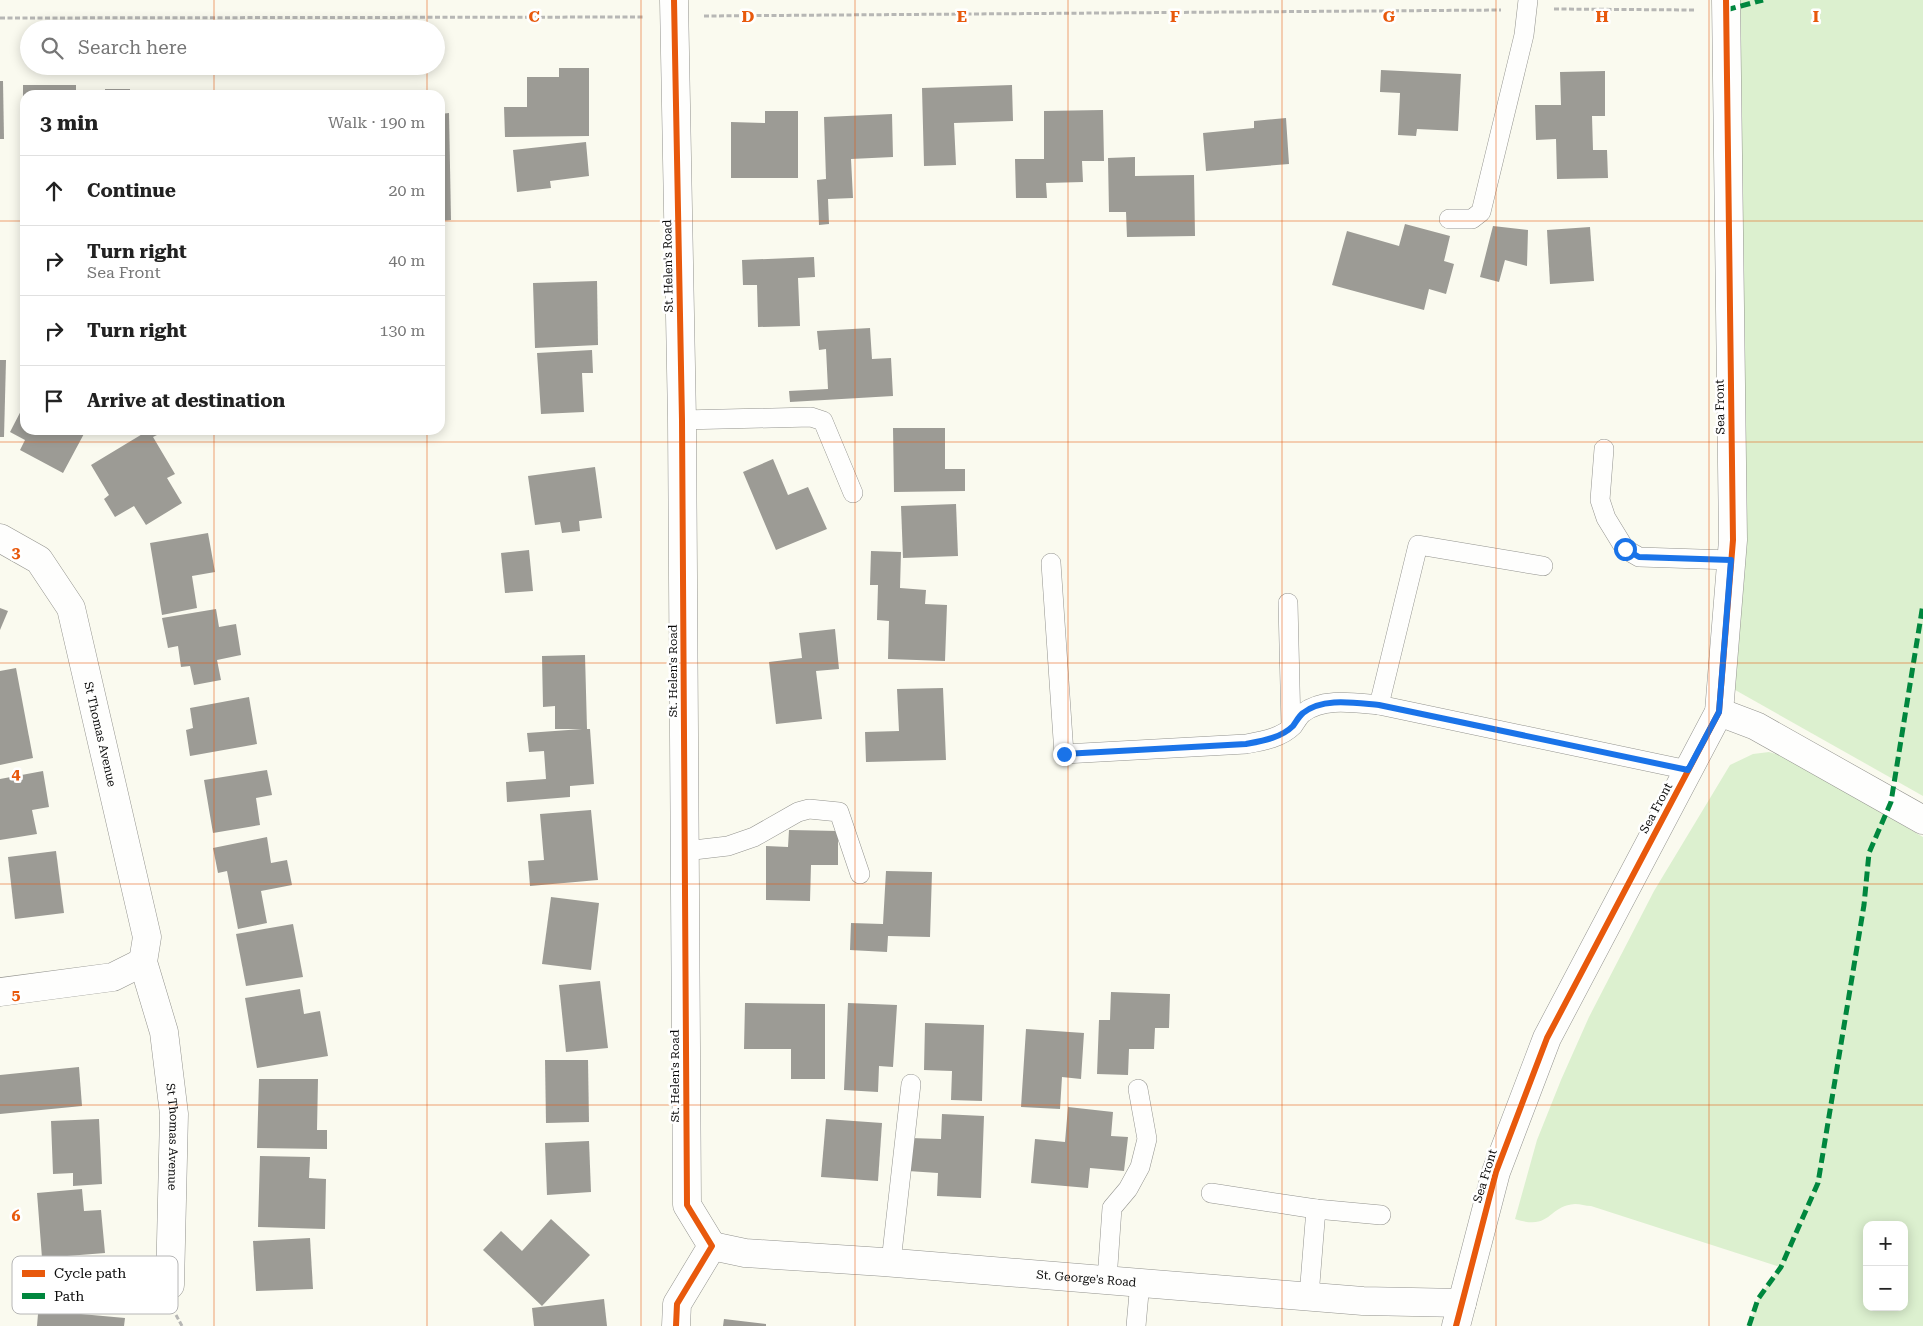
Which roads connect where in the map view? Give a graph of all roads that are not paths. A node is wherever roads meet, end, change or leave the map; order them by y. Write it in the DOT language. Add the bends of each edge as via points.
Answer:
graph roads {
  1 [pos="1528,5"];
  2 [pos="1726,5"];
  3 [pos="674,8"];
  4 [pos="1449,219"];
  5 [pos="682,420"];
  6 [pos="1604,449"];
  7 [pos="852,493"];
  8 [pos="0,538"];
  9 [pos="1731,560"];
  10 [pos="1051,563"];
  11 [pos="1543,566"];
  12 [pos="1288,603"];
  13 [pos="1379,705"];
  14 [pos="1719,712"];
  15 [pos="1292,727"];
  16 [pos="1688,770"];
  17 [pos="1923,820"];
  18 [pos="685,851"];
  19 [pos="860,874"];
  20 [pos="143,962"];
  21 [pos="0,992"];
  22 [pos="911,1084"];
  23 [pos="1138,1089"];
  24 [pos="1211,1193"];
  25 [pos="1316,1209"];
  26 [pos="1381,1215"];
  27 [pos="712,1246"];
  28 [pos="171,1256"];
  29 [pos="891,1262"];
  30 [pos="1107,1280"];
  31 [pos="1140,1282"];
  32 [pos="1309,1296"];
  33 [pos="1459,1315"];
  34 [pos="676,1326"];
  35 [pos="1136,1326"];
  1 -- 4 [label="lane" via="1524,35 1481,212 1472,219"];
  2 -- 9 [label="street, Sea Front"];
  3 -- 5 [label="street, St. Helen's Road"];
  5 -- 7 [label="lane" via="811,416 823,421"];
  5 -- 18 [label="street, St. Helen's Road"];
  6 -- 9 [label="lane" via="1600,500 1606,518 1625,549 1639,557"];
  8 -- 20 [label="street, St Thomas Avenue" via="39,560 71,608 147,937"];
  9 -- 14 [label="street, Sea Front"];
  10 -- 15 [label="lane" via="1064,754 1246,744 1272,739"];
  11 -- 13 [label="lane" via="1418,545"];
  12 -- 15 [label="lane"];
  13 -- 15 [label="lane" via="1326,703 1303,713"];
  13 -- 16 [label="lane"];
  14 -- 16 [label="street, Sea Front"];
  14 -- 17 [label="street" via="1756,726"];
  16 -- 33 [label="street, Sea Front" via="1547,1038 1496,1172"];
  18 -- 19 [label="lane" via="728,846 754,837 809,809 839,812"];
  18 -- 27 [label="street, St. Helen's Road" via="687,1205"];
  20 -- 21 [label="street" via="113,977"];
  20 -- 28 [label="street, St Thomas Avenue" via="164,1032 174,1114"];
  22 -- 29 [label="lane"];
  23 -- 30 [label="lane" via="1147,1138 1140,1167 1112,1208"];
  24 -- 25 [label="lane"];
  25 -- 26 [label="lane"];
  25 -- 32 [label="lane"];
  27 -- 29 [label="street, St. George's Road" via="745,1253"];
  27 -- 34 [label="street" via="677,1304"];
  29 -- 30 [label="street, St. George's Road"];
  30 -- 31 [label="street, St. George's Road"];
  31 -- 32 [label="street, St. George's Road"];
  31 -- 35 [label="lane"];
  32 -- 33 [label="street, St. George's Road"];
}
